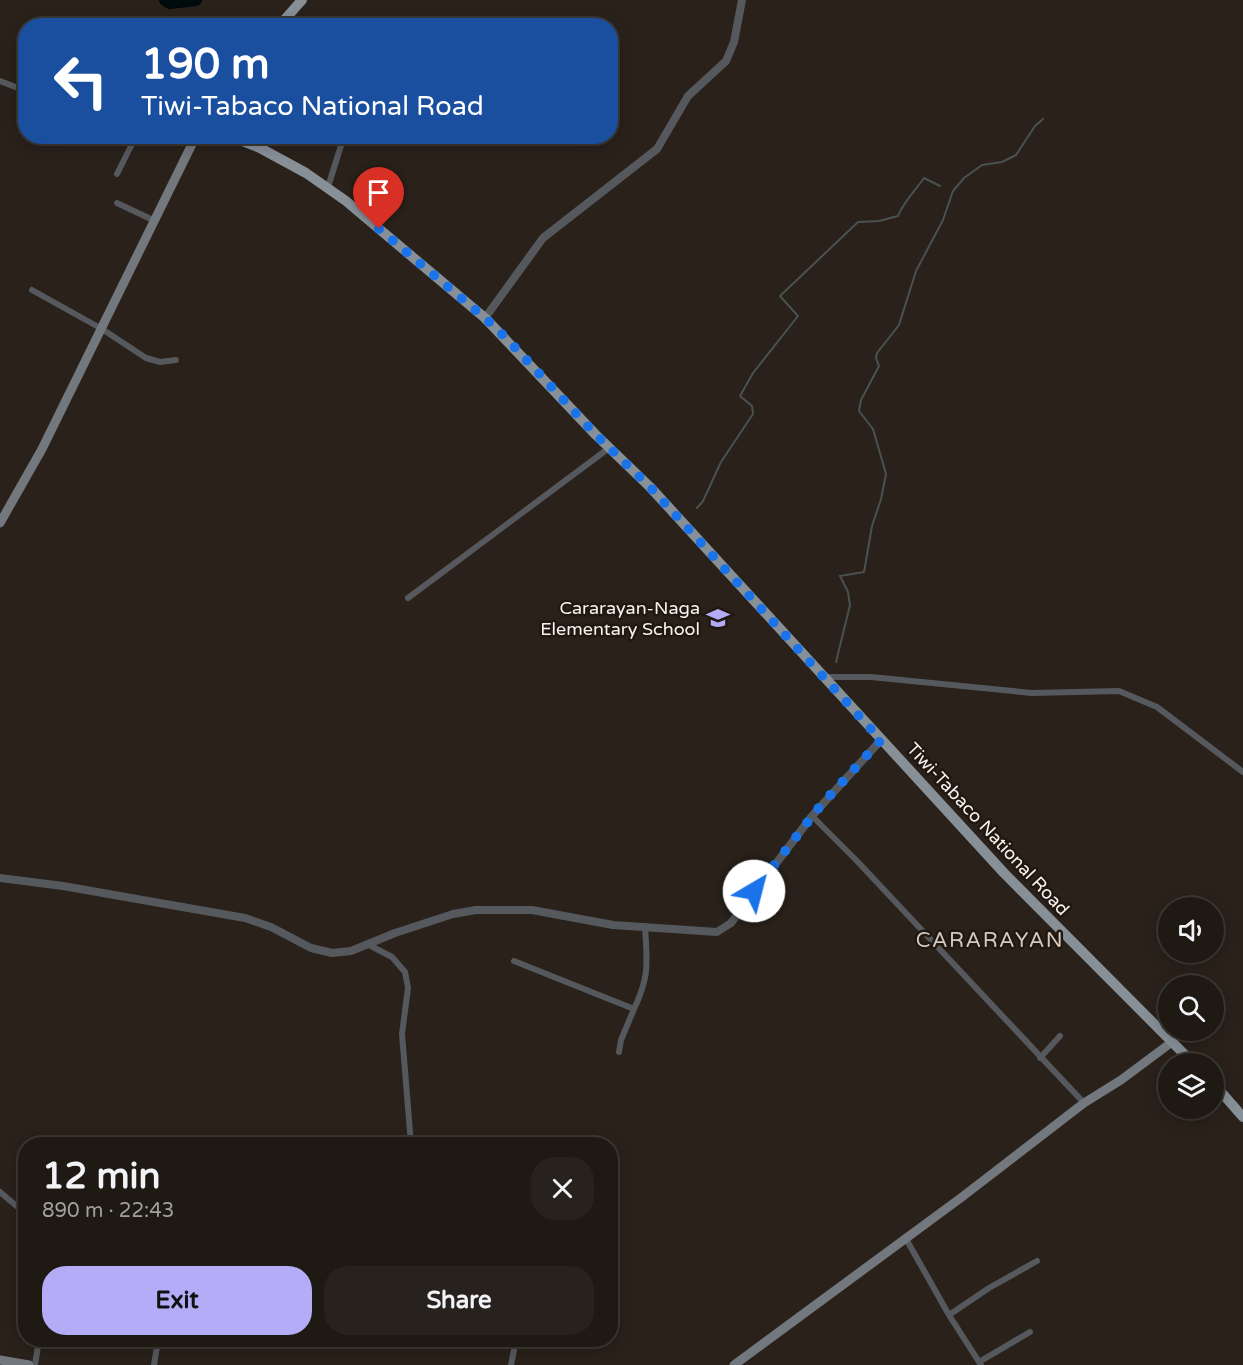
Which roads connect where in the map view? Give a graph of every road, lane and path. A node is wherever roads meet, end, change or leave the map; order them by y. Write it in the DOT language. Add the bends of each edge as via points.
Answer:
graph roads {
  1 [pos="302,0"];
  2 [pos="742,0"];
  3 [pos="286,18"];
  4 [pos="0,81"];
  5 [pos="18,88"];
  6 [pos="132,144"];
  7 [pos="192,144"];
  8 [pos="250,144"];
  9 [pos="341,144"];
  10 [pos="117,174"];
  11 [pos="328,187"];
  12 [pos="117,203"];
  13 [pos="155,221"];
  14 [pos="32,290"];
  15 [pos="485,318"];
  16 [pos="102,329"];
  17 [pos="176,360"];
  18 [pos="609,448"];
  19 [pos="0,523"];
  20 [pos="408,598"];
  21 [pos="824,677"];
  22 [pos="881,740"];
  23 [pos="1243,772"];
  24 [pos="812,816"];
  25 [pos="0,879"];
  26 [pos="645,926"];
  27 [pos="367,944"];
  28 [pos="514,961"];
  29 [pos="634,1009"];
  30 [pos="1060,1036"];
  31 [pos="1172,1042"];
  32 [pos="620,1052"];
  33 [pos="1183,1053"];
  34 [pos="1040,1058"];
  35 [pos="1224,1095"];
  36 [pos="1084,1103"];
  37 [pos="1243,1117"];
  38 [pos="410,1137"];
  39 [pos="0,1192"];
  40 [pos="18,1207"];
  41 [pos="905,1237"];
  42 [pos="1036,1261"];
  43 [pos="949,1315"];
  44 [pos="1030,1332"];
  45 [pos="38,1347"];
  46 [pos="157,1347"];
  47 [pos="515,1347"];
  48 [pos="0,1360"];
  49 [pos="980,1364"];
  50 [pos="29,1365"];
  51 [pos="35,1365"];
  52 [pos="154,1365"];
  53 [pos="511,1365"];
  54 [pos="734,1365"];
  1 -- 3 [label="main road"];
  2 -- 15 [label="street" via="726,61 688,96 657,148 543,238"];
  4 -- 5 [label="street"];
  6 -- 10 [label="street"];
  7 -- 13 [label="main road"];
  8 -- 11 [label="main road, Tiwi-Tabaco National Road"];
  9 -- 11 [label="street"];
  11 -- 15 [label="main road, Tiwi-Tabaco National Road"];
  12 -- 13 [label="street"];
  13 -- 16 [label="main road"];
  14 -- 16 [label="street"];
  15 -- 18 [label="main road, Tiwi-Tabaco National Road"];
  16 -- 17 [label="street" via="146,358 160,362"];
  16 -- 19 [label="main road"];
  18 -- 20 [label="street"];
  18 -- 21 [label="main road, Tiwi-Tabaco National Road" via="650,487"];
  21 -- 22 [label="main road, Tiwi-Tabaco National Road"];
  21 -- 23 [label="street" via="871,677 1032,693 1119,691 1157,707"];
  22 -- 24 [label="street"];
  22 -- 31 [label="main road, Tiwi-Tabaco National Road" via="1020,889"];
  24 -- 26 [label="street" via="731,923 717,932"];
  24 -- 34 [label="street"];
  25 -- 27 [label="street" via="245,918 332,954"];
  26 -- 27 [label="street" via="612,925 532,910 476,910 453,914"];
  26 -- 29 [label="street" via="645,985"];
  27 -- 38 [label="street" via="392,957 405,972 408,988 402,1034"];
  28 -- 29 [label="street"];
  29 -- 32 [label="street"];
  30 -- 34 [label="street"];
  31 -- 33 [label="main road, Tiwi-Tabaco National Road"];
  31 -- 36 [label="main road"];
  34 -- 36 [label="street"];
  35 -- 37 [label="main road"];
  36 -- 41 [label="main road"];
  39 -- 40 [label="street"];
  41 -- 43 [label="street"];
  41 -- 54 [label="main road"];
  42 -- 43 [label="street"];
  43 -- 49 [label="street"];
  44 -- 49 [label="street"];
  45 -- 51 [label="street"];
  46 -- 52 [label="street"];
  47 -- 53 [label="street"];
  48 -- 50 [label="main road"];
}
